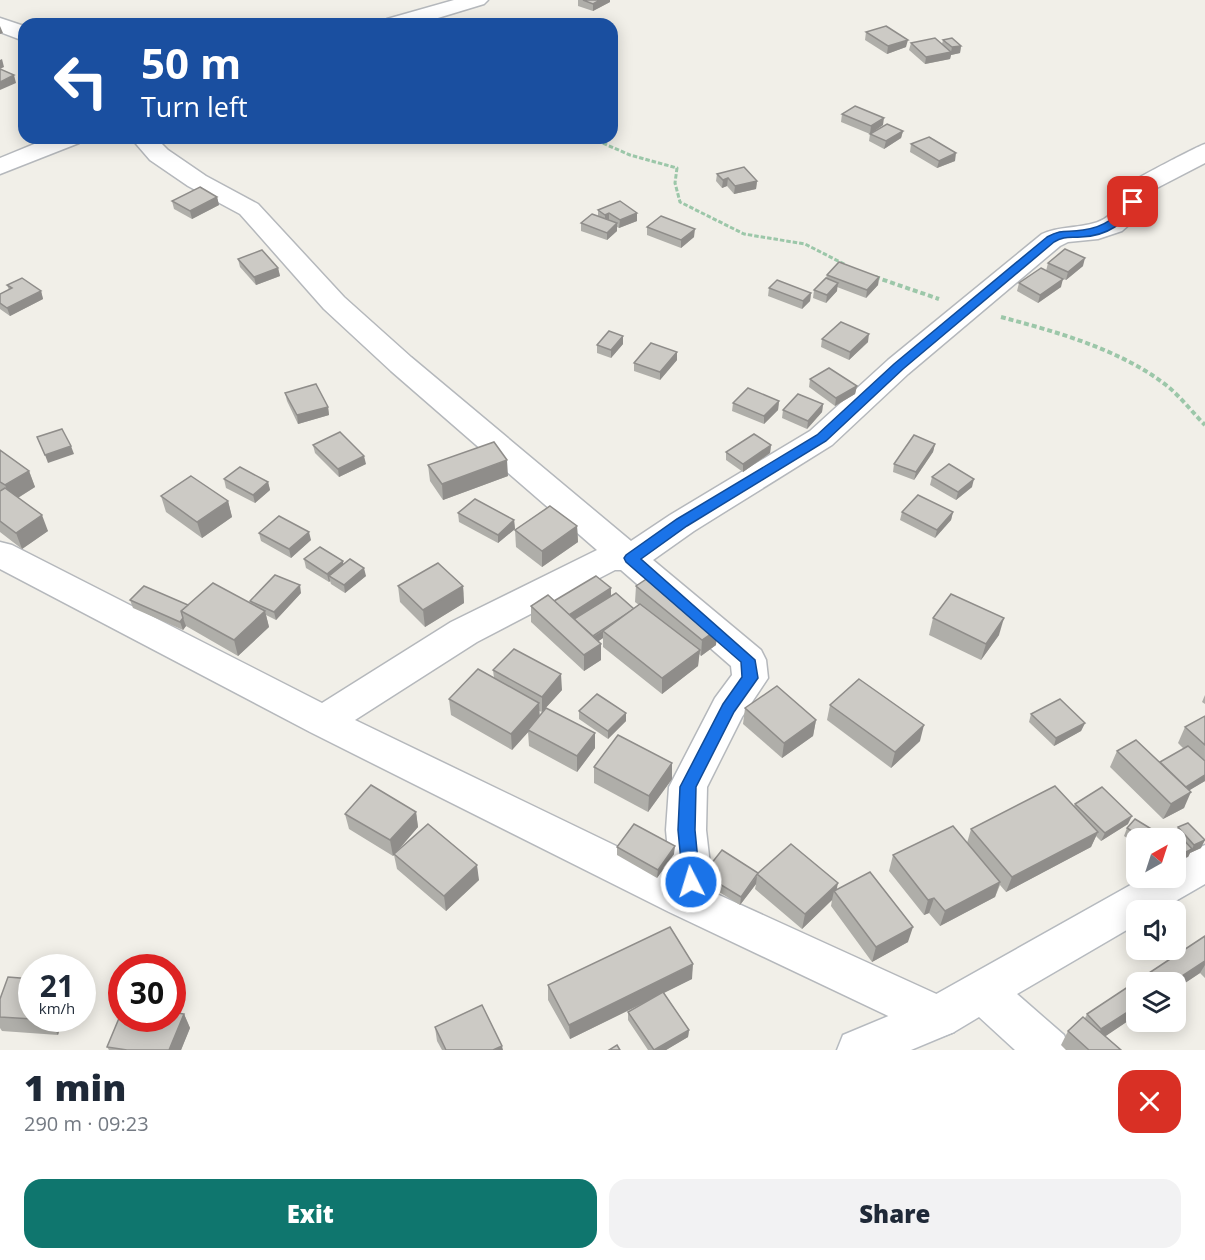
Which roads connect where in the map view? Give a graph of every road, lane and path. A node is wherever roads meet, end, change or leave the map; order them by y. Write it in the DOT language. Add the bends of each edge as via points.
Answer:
graph roads {
  1 [pos="477,0"];
  2 [pos="416,18"];
  3 [pos="0,25"];
  4 [pos="18,32"];
  5 [pos="56,144"];
  6 [pos="149,144"];
  7 [pos="605,144"];
  8 [pos="1205,152"];
  9 [pos="0,167"];
  10 [pos="848,267"];
  11 [pos="869,275"];
  12 [pos="968,308"];
  13 [pos="1205,424"];
  14 [pos="0,554"];
  15 [pos="631,558"];
  16 [pos="323,721"];
  17 [pos="1205,864"];
  18 [pos="684,899"];
  19 [pos="982,991"];
  20 [pos="938,1017"];
  21 [pos="888,1045"];
  22 [pos="1048,1050"];
  1 -- 2 [label="street"];
  3 -- 4 [label="street"];
  5 -- 9 [label="street"];
  6 -- 15 [label="street" via="197,181 249,209 334,303"];
  7 -- 10 [label="path" via="676,168 680,202 744,234 805,244"];
  8 -- 12 [label="street" via="1141,188 1124,216 1112,225 1083,234 1062,233 1051,240"];
  11 -- 12 [label="path"];
  12 -- 13 [label="path" via="1028,324 1130,364 1167,385"];
  12 -- 15 [label="street" via="821,438"];
  14 -- 16 [label="street"];
  15 -- 16 [label="street" via="610,558 464,632"];
  15 -- 18 [label="street" via="748,660 750,678 728,708 688,787 691,882"];
  16 -- 18 [label="street"];
  17 -- 19 [label="street"];
  18 -- 20 [label="street"];
  19 -- 20 [label="street"];
  19 -- 22 [label="street"];
  20 -- 21 [label="street"];
}
